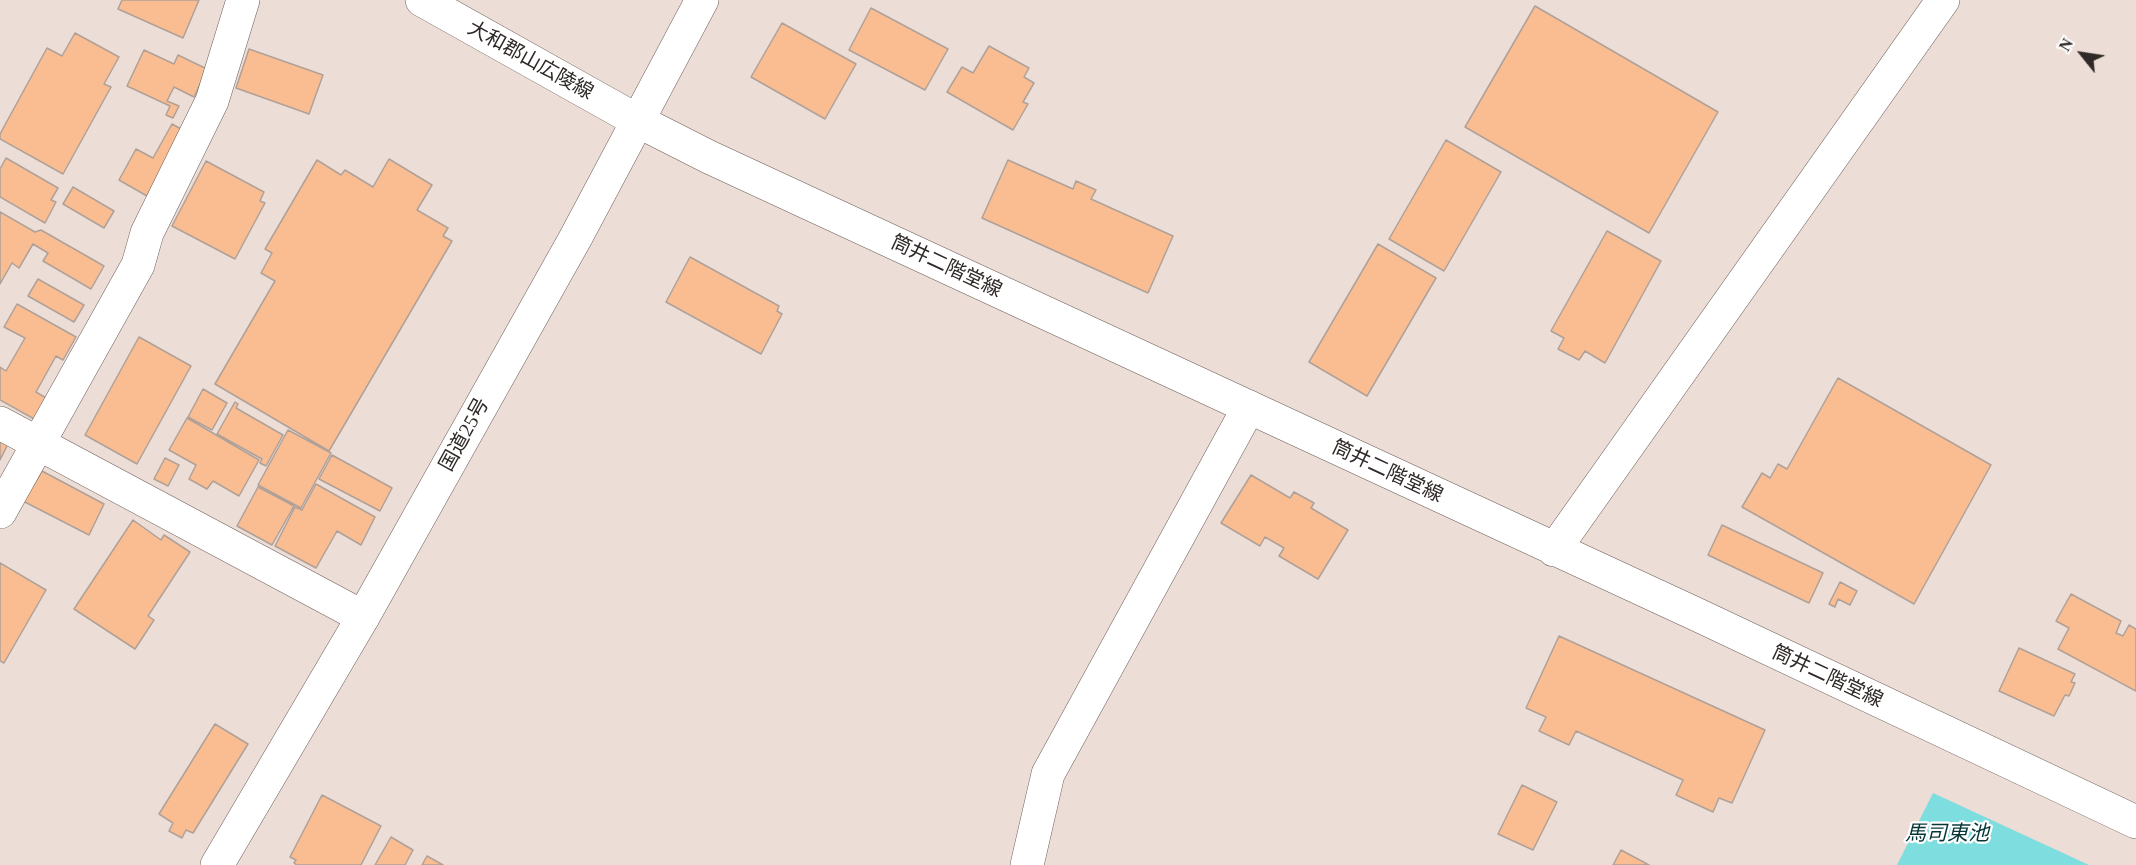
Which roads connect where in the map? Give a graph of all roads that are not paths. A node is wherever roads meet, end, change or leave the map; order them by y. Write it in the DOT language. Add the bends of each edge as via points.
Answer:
graph roads {
  1 [pos="243,0"];
  2 [pos="422,0"];
  3 [pos="702,0"];
  4 [pos="1943,0"];
  5 [pos="638,121"];
  6 [pos="1249,407"];
  7 [pos="0,423"];
  8 [pos="39,444"];
  9 [pos="0,512"];
  10 [pos="1554,550"];
  11 [pos="363,617"];
  12 [pos="2136,822"];
  13 [pos="218,865"];
  14 [pos="1028,865"];
  1 -- 8 [label="main road" via="212,101 147,233 138,265"];
  2 -- 5 [label="main road, 大和郡山広陵線"];
  3 -- 5 [label="main road, 国道25号"];
  4 -- 10 [label="main road"];
  5 -- 6 [label="main road, 筒井二階堂線"];
  5 -- 11 [label="main road, 国道25号"];
  6 -- 10 [label="main road, 筒井二階堂線"];
  6 -- 14 [label="main road" via="1048,774"];
  7 -- 8 [label="main road"];
  8 -- 9 [label="main road"];
  8 -- 11 [label="main road"];
  10 -- 12 [label="main road, 筒井二階堂線"];
  11 -- 13 [label="main road, 国道25号"];
}
